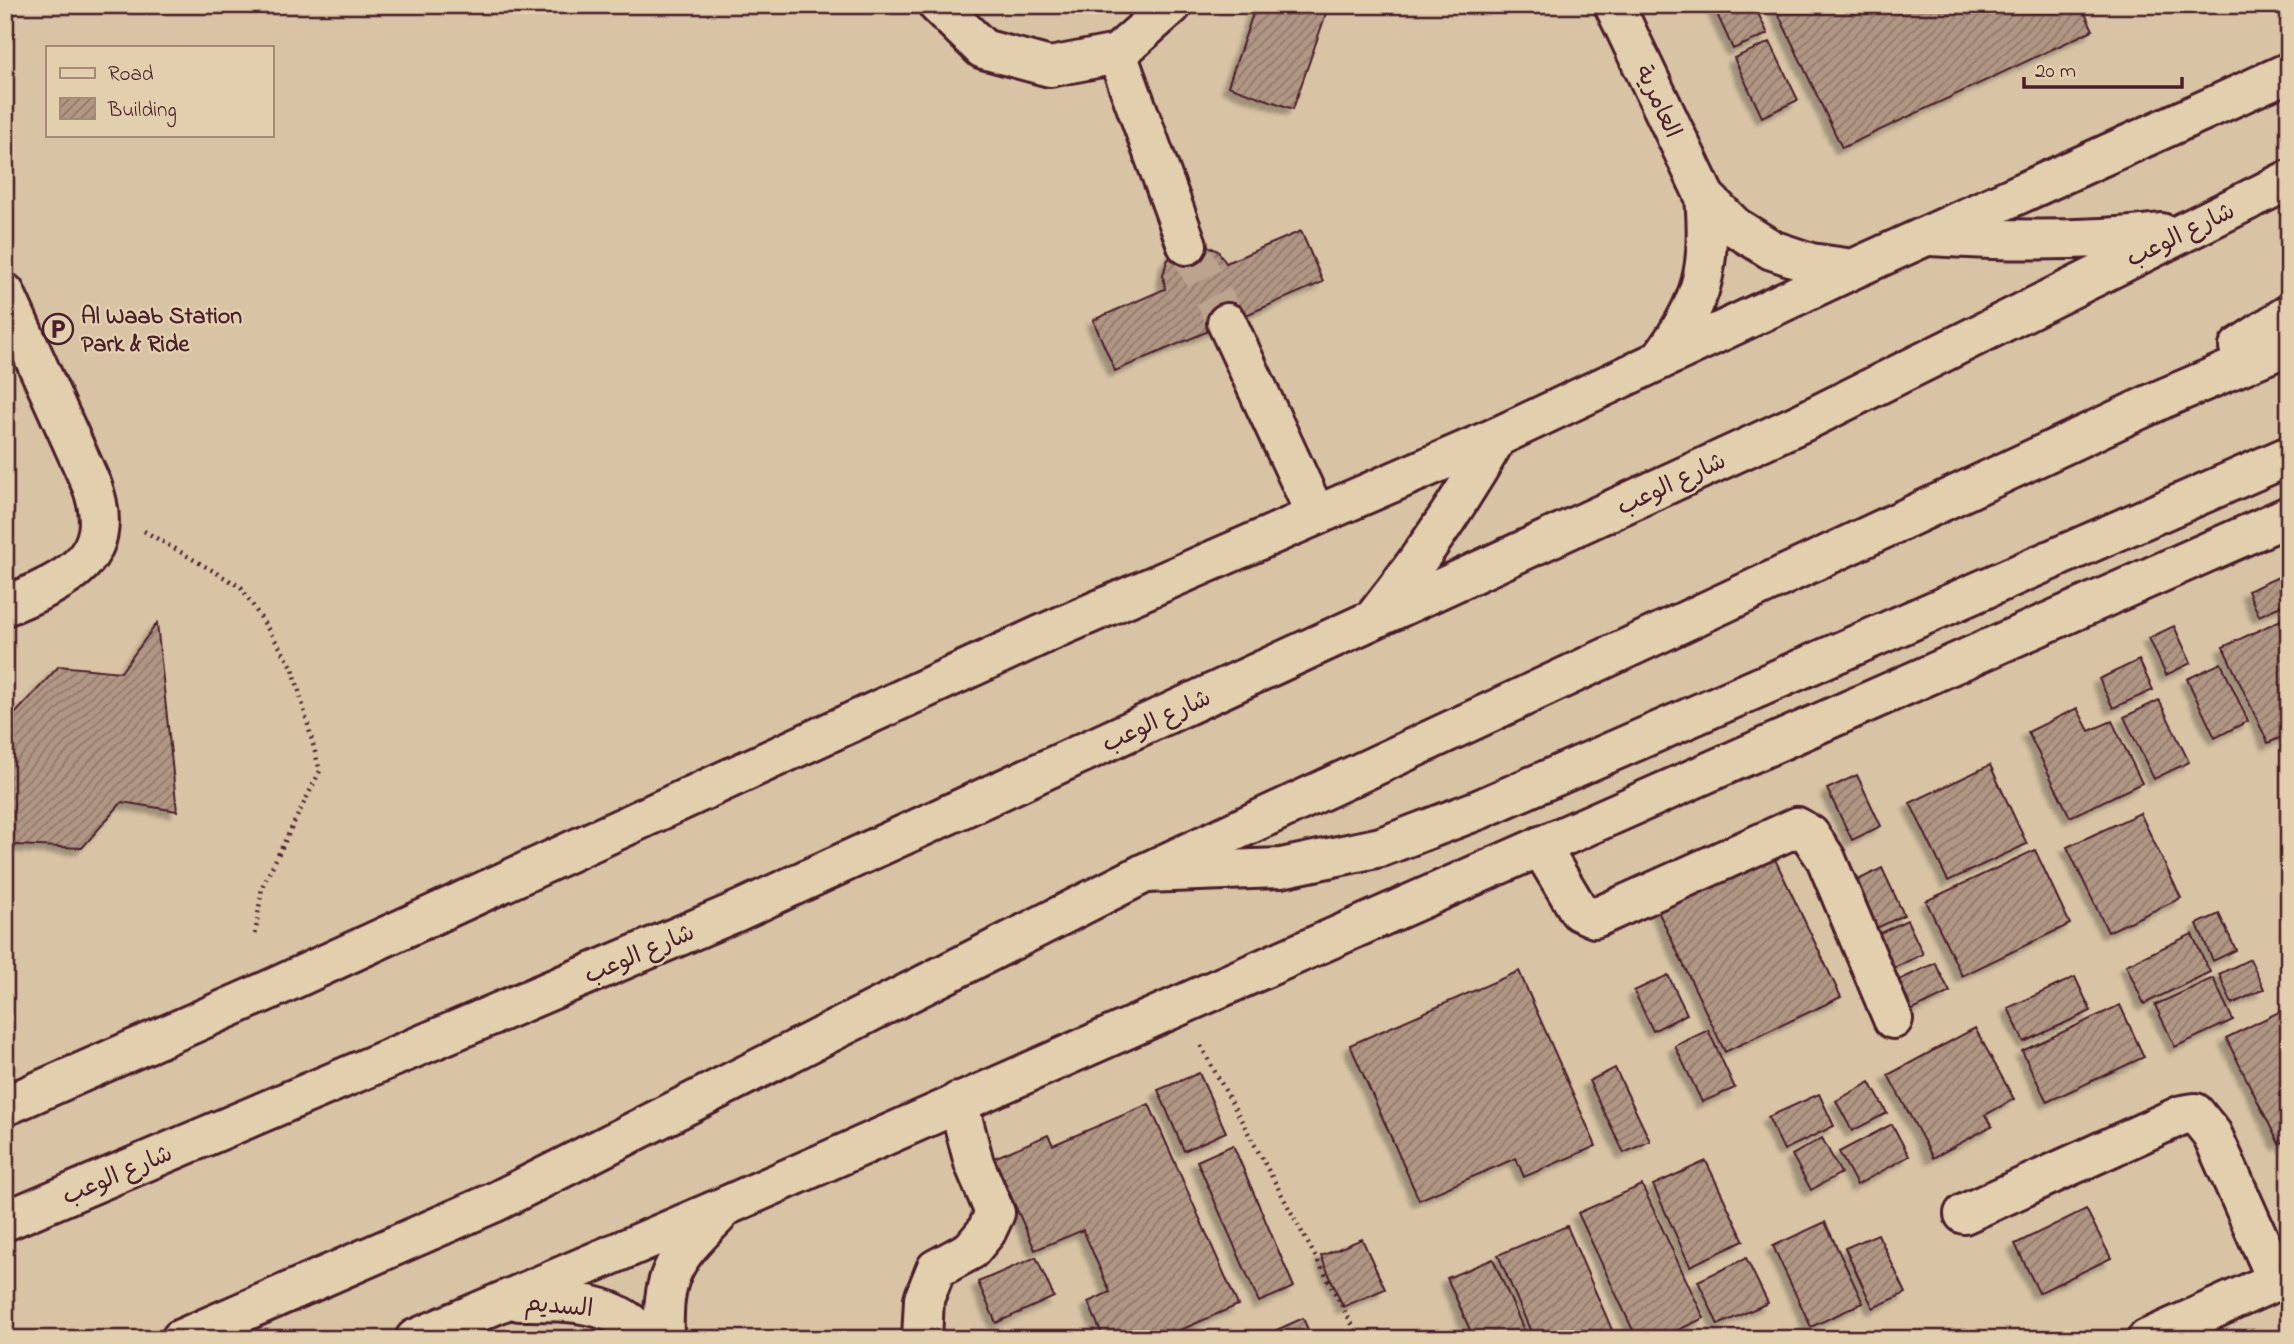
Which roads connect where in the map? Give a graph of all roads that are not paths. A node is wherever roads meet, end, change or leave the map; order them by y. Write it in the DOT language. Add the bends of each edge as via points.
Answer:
graph roads {
  1 [pos="938,5"];
  2 [pos="1172,5"];
  3 [pos="1614,5"];
  4 [pos="1117,54"];
  5 [pos="2289,72"];
  6 [pos="2289,180"];
  7 [pos="1705,197"];
  8 [pos="2188,230"];
  9 [pos="1930,236"];
  10 [pos="1187,245"];
  11 [pos="1853,269"];
  12 [pos="5,293"];
  13 [pos="2289,314"];
  14 [pos="1227,323"];
  15 [pos="2289,345"];
  16 [pos="1660,360"];
  17 [pos="2162,399"];
  18 [pos="1497,436"];
  19 [pos="2289,456"];
  20 [pos="1316,515"];
  21 [pos="2289,516"];
  22 [pos="5,606"];
  23 [pos="1370,623"];
  24 [pos="1540,846"];
  25 [pos="1145,873"];
  26 [pos="1893,1018"];
  27 [pos="958,1102"];
  28 [pos="5,1106"];
  29 [pos="495,1202"];
  30 [pos="728,1205"];
  31 [pos="1964,1214"];
  32 [pos="5,1221"];
  33 [pos="2283,1277"];
  34 [pos="502,1301"];
  35 [pos="2155,1337"];
  36 [pos="181,1339"];
  37 [pos="244,1339"];
  38 [pos="415,1339"];
  39 [pos="646,1339"];
  40 [pos="664,1339"];
  41 [pos="922,1339"];
  1 -- 4 [label="main road" via="983,48 1050,67"];
  2 -- 4 [label="main road"];
  3 -- 7 [label="main road, العامرية"];
  4 -- 10 [label="main road"];
  5 -- 9 [label="main road"];
  6 -- 8 [label="main road, شارع الوعب"];
  7 -- 11 [label="main road, العامرية" via="1735,227 1772,250 1811,264"];
  7 -- 16 [label="main road, العامرية" via="1709,241 1702,284 1686,325"];
  8 -- 9 [label="main road" via="2026,242"];
  8 -- 23 [label="main road, شارع الوعب" via="1803,422"];
  9 -- 11 [label="main road"];
  11 -- 16 [label="main road"];
  12 -- 22 [label="main road" via="98,504 100,525 95,545 69,577"];
  13 -- 17 [label="main road"];
  14 -- 20 [label="main road"];
  15 -- 17 [label="main road"];
  16 -- 18 [label="main road"];
  17 -- 25 [label="main road"];
  18 -- 20 [label="main road"];
  18 -- 23 [label="main road" via="1460,502"];
  19 -- 25 [label="main road" via="1478,810 1381,847 1281,868"];
  20 -- 28 [label="main road" via="1050,631 276,987"];
  21 -- 24 [label="main road"];
  23 -- 32 [label="main road, شارع الوعب" via="736,912"];
  24 -- 26 [label="main road" via="1579,911 1595,918 1797,827 1810,835 1826,859"];
  24 -- 27 [label="main road"];
  25 -- 29 [label="main road"];
  27 -- 30 [label="main road"];
  27 -- 41 [label="main road" via="974,1163 995,1213 971,1250 936,1269 924,1299"];
  29 -- 36 [label="main road"];
  29 -- 37 [label="main road"];
  30 -- 34 [label="main road"];
  30 -- 40 [label="main road" via="682,1251 668,1275"];
  31 -- 33 [label="main road" via="2195,1113 2212,1134"];
  33 -- 35 [label="main road"];
  34 -- 38 [label="main road"];
  34 -- 39 [label="main road, السديم" via="564,1301 601,1307 636,1325"];
}
